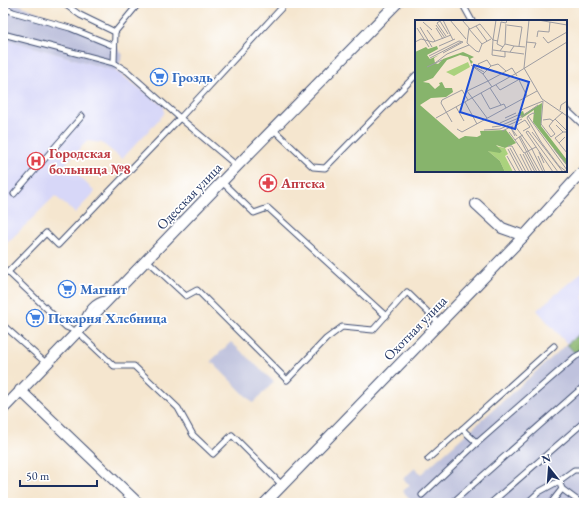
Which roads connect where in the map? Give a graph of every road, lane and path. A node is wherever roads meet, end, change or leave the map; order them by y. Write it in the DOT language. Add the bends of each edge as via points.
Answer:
graph roads {
  1 [pos="63,3"];
  2 [pos="139,3"];
  3 [pos="286,3"];
  4 [pos="397,3"];
  5 [pos="462,3"];
  6 [pos="3,7"];
  7 [pos="471,20"];
  8 [pos="115,32"];
  9 [pos="3,34"];
  10 [pos="114,46"];
  11 [pos="114,63"];
  12 [pos="415,76"];
  13 [pos="567,110"];
  14 [pos="82,116"];
  15 [pos="180,118"];
  16 [pos="584,126"];
  17 [pos="274,130"];
  18 [pos="236,166"];
  19 [pos="584,170"];
  20 [pos="222,182"];
  21 [pos="14,194"];
  22 [pos="476,204"];
  23 [pos="524,236"];
  24 [pos="147,260"];
  25 [pos="386,316"];
  26 [pos="439,323"];
  27 [pos="3,325"];
  28 [pos="78,332"];
  29 [pos="554,346"];
  30 [pos="584,352"];
  31 [pos="47,364"];
  32 [pos="584,386"];
  33 [pos="20,390"];
  34 [pos="3,409"];
  35 [pos="584,422"];
  36 [pos="462,429"];
  37 [pos="476,443"];
  38 [pos="428,460"];
  39 [pos="583,470"];
  40 [pos="559,481"];
  41 [pos="282,485"];
  42 [pos="562,489"];
  43 [pos="422,495"];
  44 [pos="138,503"];
  45 [pos="265,503"];
  46 [pos="452,503"];
  47 [pos="491,503"];
  48 [pos="527,503"];
  49 [pos="551,503"];
  50 [pos="582,503"];
  1 -- 8 [label="lane" via="80,15"];
  2 -- 8 [label="lane"];
  3 -- 15 [label="lane"];
  4 -- 17 [label="street, Одесская улица"];
  5 -- 7 [label="lane"];
  6 -- 10 [label="lane" via="12,12 70,28"];
  8 -- 10 [label="lane"];
  9 -- 11 [label="lane"];
  10 -- 11 [label="lane"];
  11 -- 15 [label="lane" via="127,70"];
  12 -- 17 [label="lane" via="325,168 313,167"];
  13 -- 16 [label="lane"];
  14 -- 21 [label="lane"];
  15 -- 18 [label="lane"];
  15 -- 28 [label="lane" via="58,246 46,233 8,272 66,327"];
  17 -- 18 [label="street, Одесская улица"];
  18 -- 20 [label="street, Одесская улица"];
  19 -- 23 [label="street, Охотная улица"];
  20 -- 24 [label="street, Одесская улица"];
  20 -- 25 [label="lane" via="254,213 268,208"];
  22 -- 23 [label="street" via="502,228"];
  23 -- 26 [label="street, Охотная улица"];
  24 -- 25 [label="lane" via="186,296 197,290 287,380 326,339 342,327 373,330"];
  24 -- 28 [label="street, Одесская улица"];
  25 -- 26 [label="lane" via="407,292"];
  26 -- 41 [label="street, Охотная улица"];
  27 -- 31 [label="lane"];
  28 -- 31 [label="street, Одесская улица"];
  28 -- 41 [label="lane" via="114,366 134,366 178,408 193,435 213,454 232,436"];
  29 -- 36 [label="lane"];
  30 -- 37 [label="lane"];
  31 -- 33 [label="street, Одесская улица"];
  32 -- 46 [label="lane"];
  33 -- 34 [label="street, Одесская улица"];
  33 -- 44 [label="street"];
  35 -- 47 [label="lane"];
  36 -- 37 [label="lane"];
  36 -- 38 [label="lane"];
  37 -- 43 [label="lane"];
  39 -- 40 [label="lane" via="574,470"];
  40 -- 42 [label="lane"];
  40 -- 48 [label="lane" via="539,492"];
  41 -- 45 [label="street, Охотная улица"];
  42 -- 49 [label="lane"];
  42 -- 50 [label="lane"];
}
